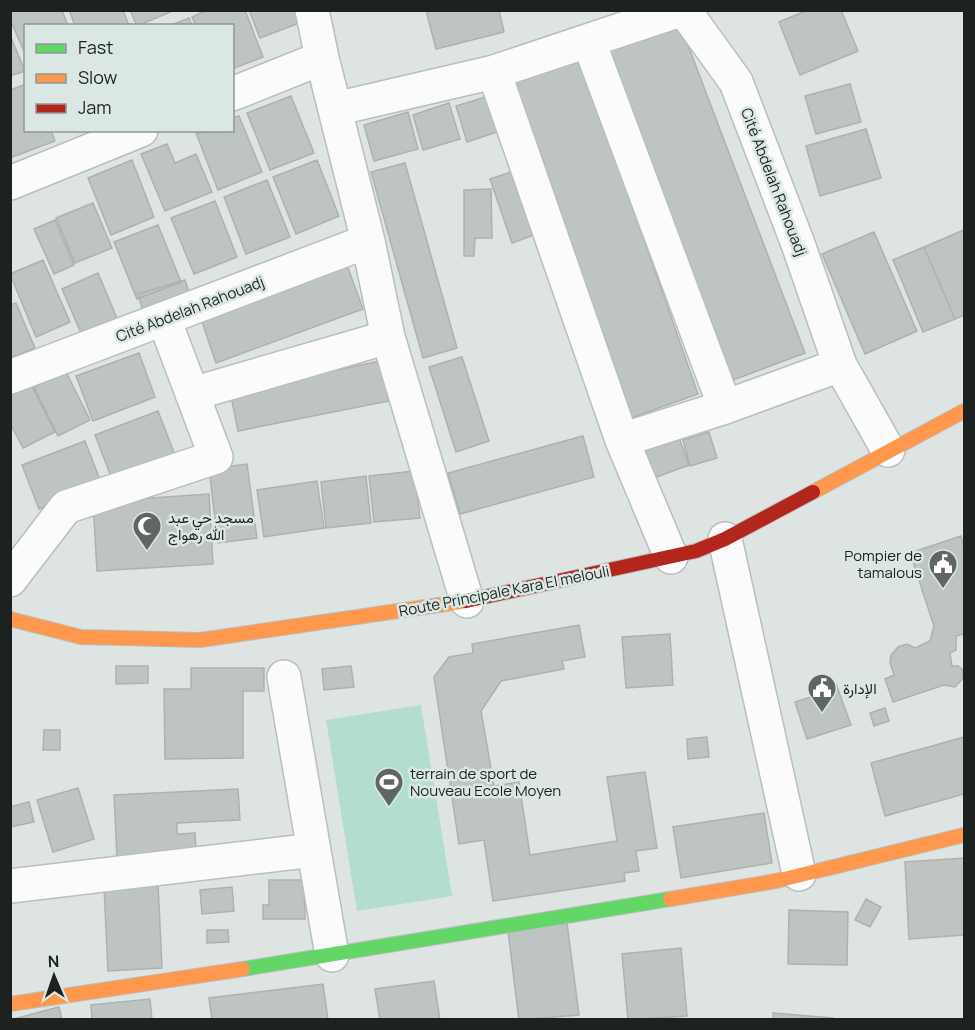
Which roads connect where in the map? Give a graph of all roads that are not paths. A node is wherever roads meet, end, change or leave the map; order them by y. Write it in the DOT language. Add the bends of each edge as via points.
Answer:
graph roads {
  1 [pos="312,10"];
  2 [pos="682,10"];
  3 [pos="589,42"];
  4 [pos="322,58"];
  5 [pos="494,72"];
  6 [pos="234,93"];
  7 [pos="334,109"];
  8 [pos="136,132"];
  9 [pos="10,183"];
  10 [pos="368,241"];
  11 [pos="164,320"];
  12 [pos="388,337"];
  13 [pos="840,365"];
  14 [pos="10,376"];
  15 [pos="192,394"];
  16 [pos="725,407"];
  17 [pos="961,420"];
  18 [pos="622,440"];
  19 [pos="888,450"];
  20 [pos="725,540"];
  21 [pos="671,556"];
  22 [pos="10,580"];
  23 [pos="467,601"];
  24 [pos="10,619"];
  25 [pos="284,677"];
  26 [pos="964,835"];
  27 [pos="314,850"];
  28 [pos="799,874"];
  29 [pos="10,886"];
  30 [pos="332,955"];
  31 [pos="10,1004"];
  1 -- 4 [label="street"];
  2 -- 3 [label="street, Cité Abdelah Rahouadj"];
  2 -- 13 [label="street, Cité Abdelah Rahouadj" via="736,82"];
  3 -- 5 [label="street, Cité Abdelah Rahouadj"];
  3 -- 16 [label="street"];
  4 -- 6 [label="street"];
  4 -- 7 [label="street"];
  5 -- 7 [label="street, Cité Abdelah Rahouadj"];
  5 -- 18 [label="street"];
  7 -- 10 [label="street"];
  8 -- 9 [label="street"];
  10 -- 11 [label="street, Cité Abdelah Rahouadj"];
  10 -- 12 [label="street"];
  11 -- 14 [label="street, Cité Abdelah Rahouadj"];
  11 -- 15 [label="street"];
  12 -- 15 [label="street"];
  12 -- 23 [label="street"];
  13 -- 16 [label="street"];
  13 -- 19 [label="street, Cité Abdelah Rahouadj"];
  15 -- 22 [label="street" via="216,457 66,507"];
  16 -- 18 [label="street"];
  17 -- 19 [label="main road, Route Principale Kara El melouli"];
  18 -- 21 [label="street"];
  19 -- 20 [label="main road, Route Principale Kara El melouli"];
  20 -- 21 [label="main road, Route Principale Kara El melouli"];
  20 -- 28 [label="street"];
  21 -- 23 [label="main road, Route Principale Kara El melouli"];
  23 -- 24 [label="main road, Route Principale Kara El melouli" via="200,640 81,637"];
  25 -- 27 [label="street"];
  26 -- 28 [label="main road"];
  27 -- 29 [label="street"];
  27 -- 30 [label="street"];
  28 -- 30 [label="main road"];
  30 -- 31 [label="main road"];
}
